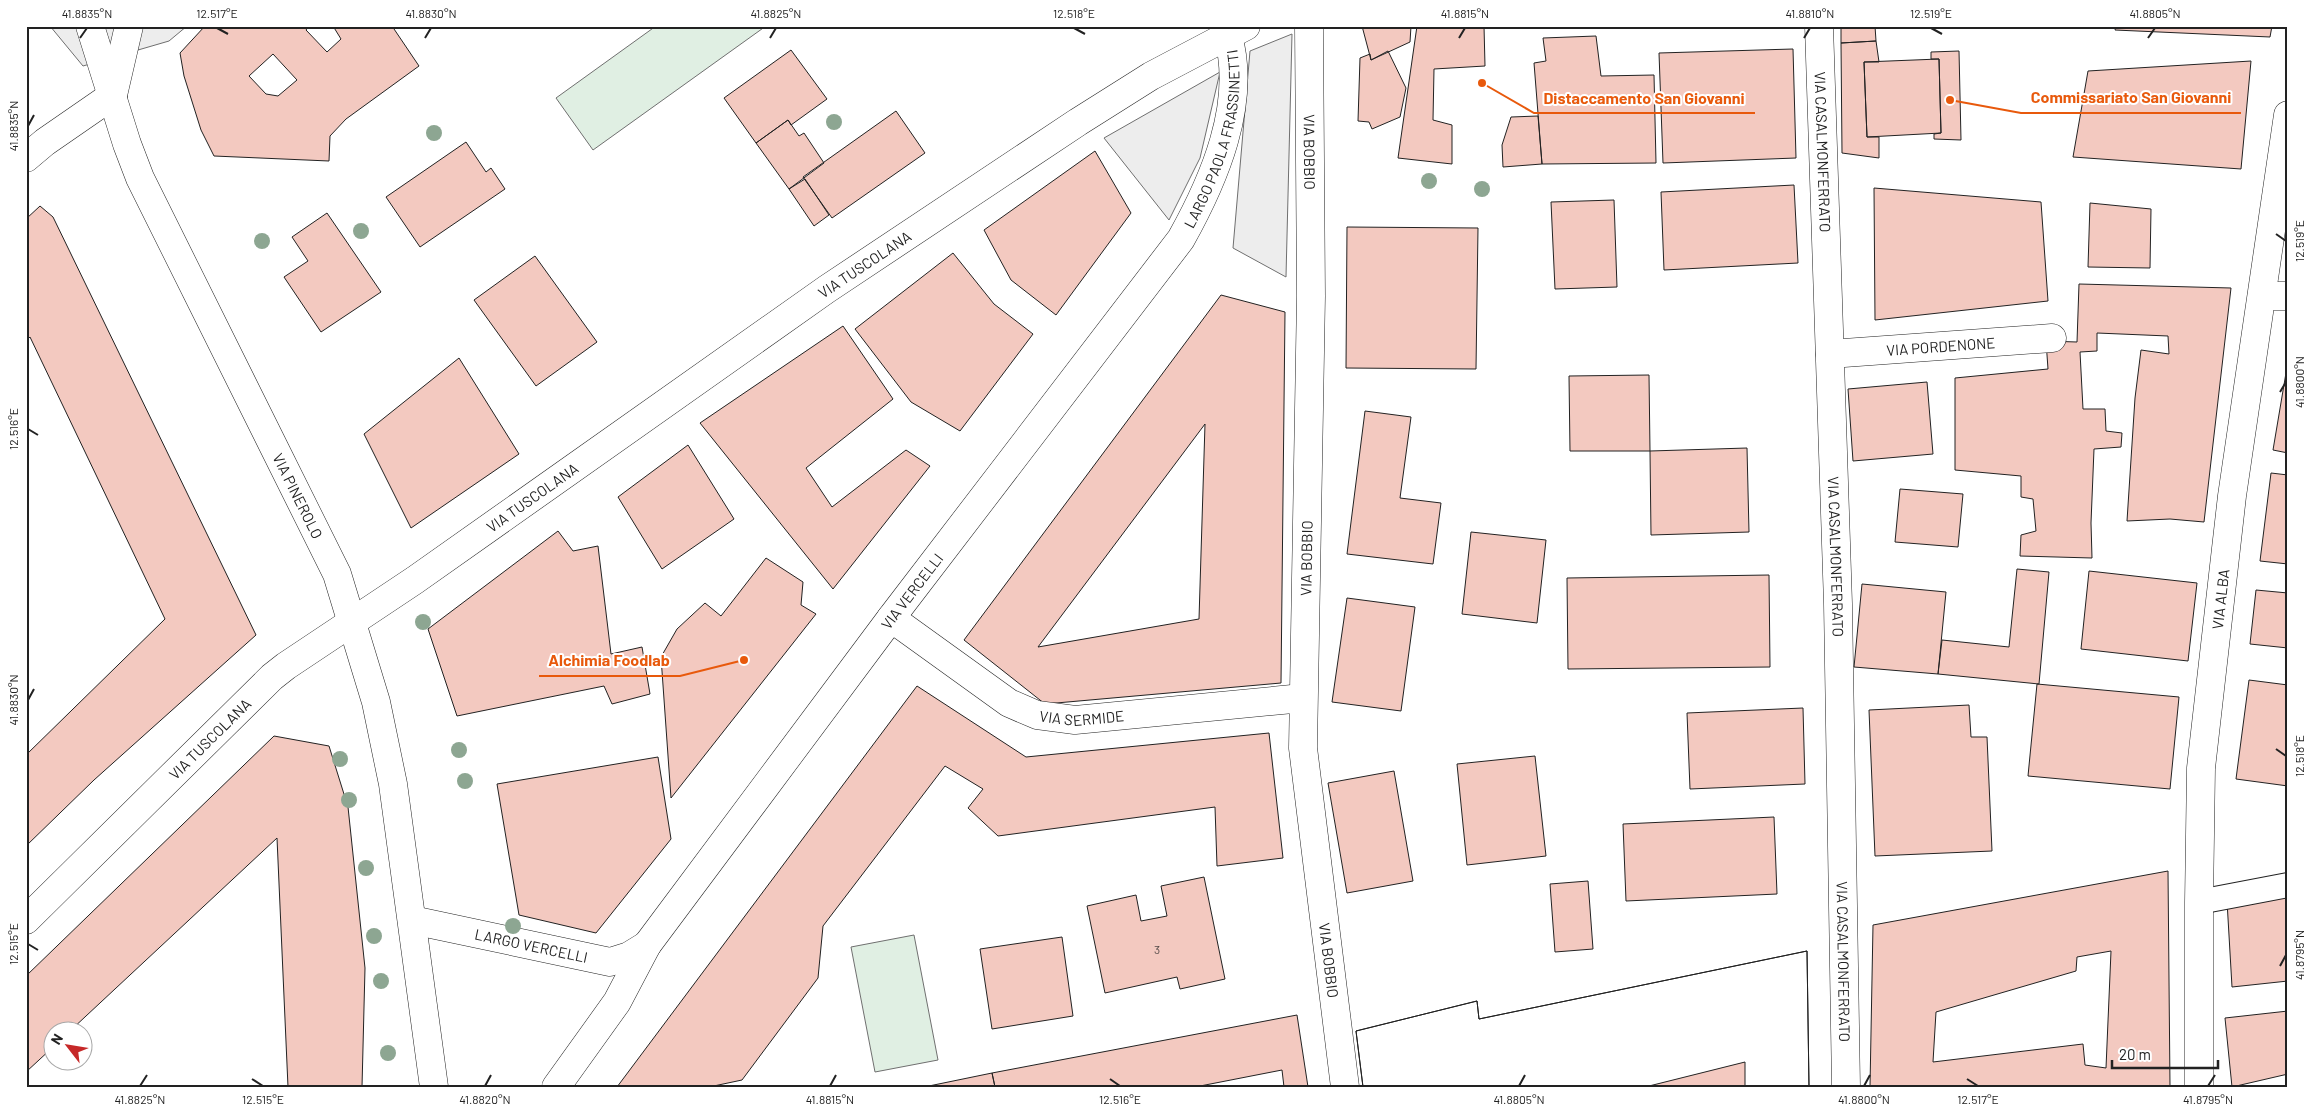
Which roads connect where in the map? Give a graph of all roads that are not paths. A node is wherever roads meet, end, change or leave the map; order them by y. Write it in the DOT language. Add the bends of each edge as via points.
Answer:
graph roads {
  1 [pos="90,26"];
  2 [pos="129,26"];
  3 [pos="1309,26"];
  4 [pos="1819,26"];
  5 [pos="1237,31"];
  6 [pos="113,95"];
  7 [pos="2288,115"];
  8 [pos="1078,122"];
  9 [pos="26,158"];
  10 [pos="1181,239"];
  11 [pos="2275,296"];
  12 [pos="2052,338"];
  13 [pos="1830,354"];
  14 [pos="891,618"];
  15 [pos="353,622"];
  16 [pos="1303,698"];
  17 [pos="2288,885"];
  18 [pos="2199,902"];
  19 [pos="26,920"];
  20 [pos="412,920"];
  21 [pos="647,945"];
  22 [pos="434,1087"];
  23 [pos="556,1087"];
  24 [pos="1345,1087"];
  25 [pos="1846,1087"];
  26 [pos="2199,1087"];
  1 -- 6 [label="street, VIA PINEROLO"];
  2 -- 6 [label="street"];
  3 -- 16 [label="street, VIA BOBBIO" via="1312,296"];
  4 -- 13 [label="street, VIA CASALMONFERRATO"];
  5 -- 8 [label="street, LARGO PAOLA FRASSINETTI" via="1151,76"];
  5 -- 10 [label="street, LARGO PAOLA FRASSINETTI" via="1231,47 1233,80 1224,138 1209,183"];
  6 -- 9 [label="street"];
  6 -- 15 [label="street, VIA PINEROLO" via="140,178 336,574"];
  7 -- 11 [label="street, VIA ALBA"];
  8 -- 15 [label="street, VIA TUSCOLANA" via="827,289"];
  10 -- 14 [label="street, VIA VERCELLI"];
  11 -- 18 [label="street, VIA ALBA" via="2232,496 2201,768"];
  12 -- 13 [label="street, VIA PORDENONE"];
  13 -- 25 [label="street, VIA CASALMONFERRATO" via="1839,614"];
  14 -- 16 [label="street, VIA SERMIDE" via="1002,699 1022,710 1050,718 1075,720"];
  14 -- 21 [label="street, VIA VERCELLI"];
  15 -- 19 [label="street, VIA TUSCOLANA" via="272,677"];
  15 -- 20 [label="street, VIA PINEROLO" via="376,702 394,784"];
  16 -- 24 [label="street, VIA BOBBIO" via="1306,780"];
  17 -- 18 [label="street"];
  18 -- 26 [label="street, VIA ALBA"];
  20 -- 21 [label="street, LARGO VERCELLI" via="610,962"];
  20 -- 22 [label="street"];
  21 -- 23 [label="street" via="617,1002"];
}
